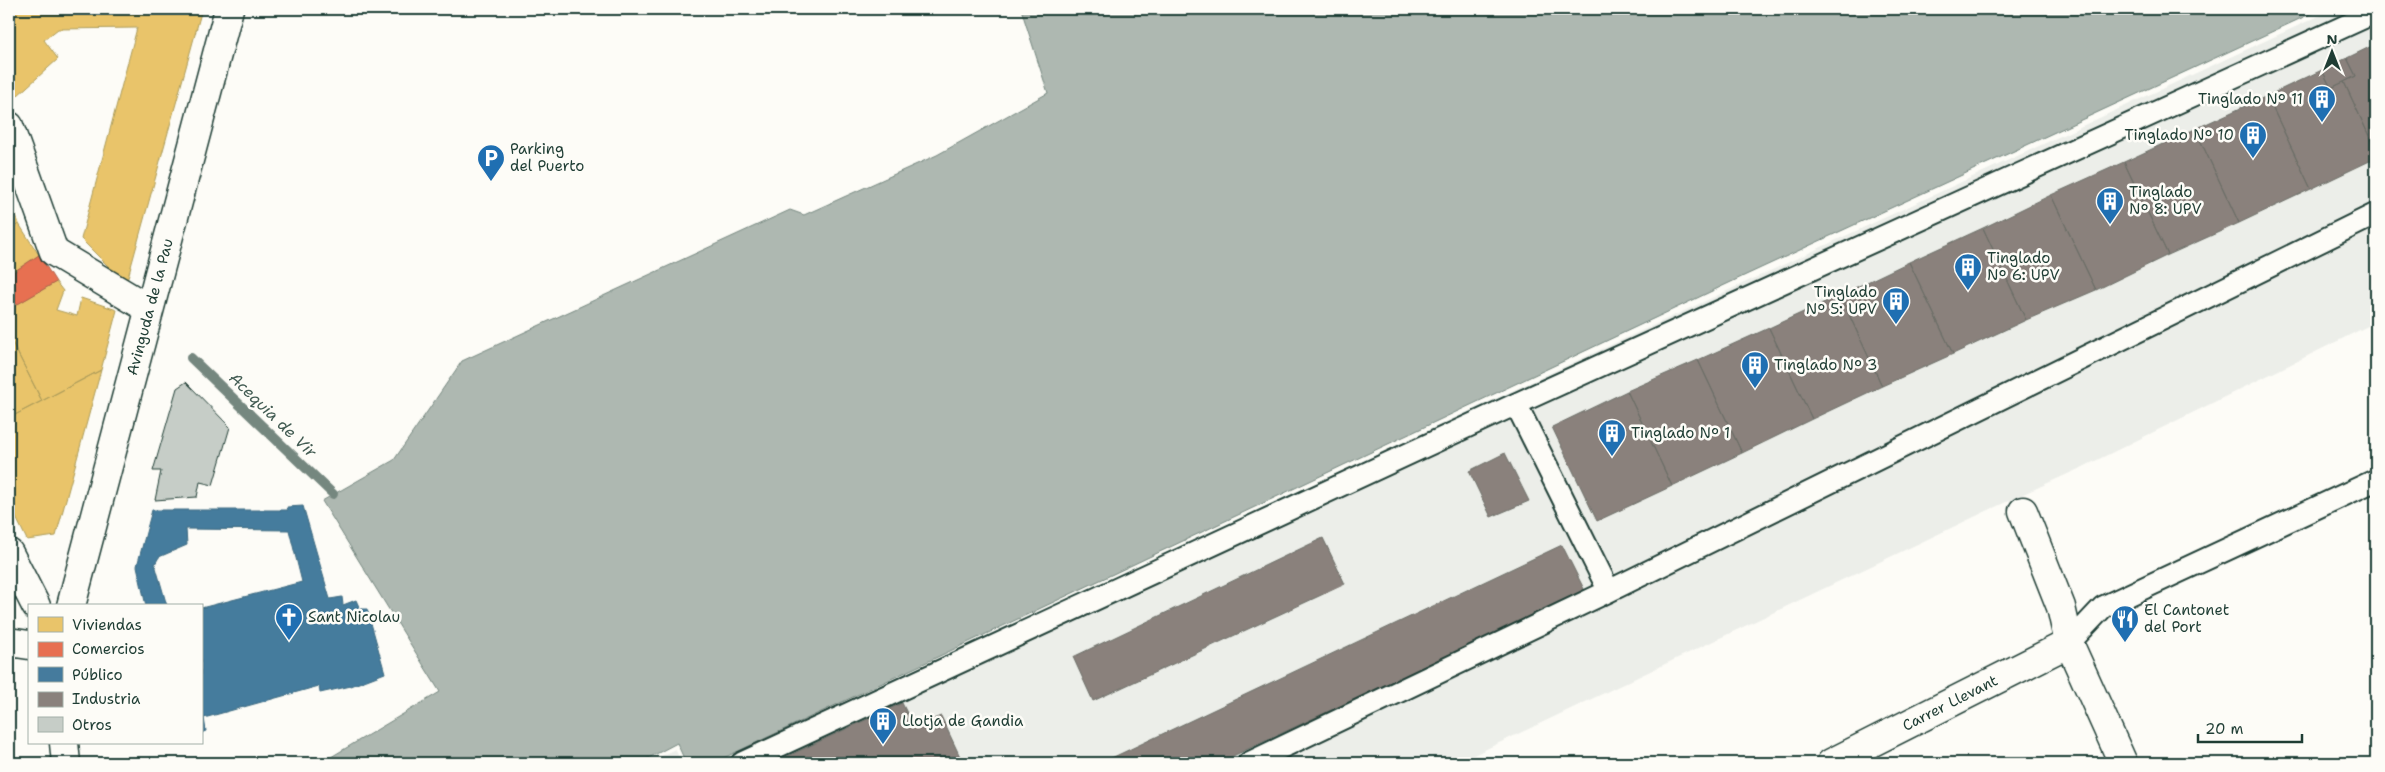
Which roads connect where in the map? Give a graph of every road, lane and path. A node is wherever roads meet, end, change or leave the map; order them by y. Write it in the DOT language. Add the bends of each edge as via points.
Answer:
graph roads {
  1 [pos="229,9"];
  2 [pos="2376,12"];
  3 [pos="9,126"];
  4 [pos="2376,214"];
  5 [pos="149,309"];
  6 [pos="1516,404"];
  7 [pos="2376,480"];
  8 [pos="2023,511"];
  9 [pos="9,553"];
  10 [pos="1609,591"];
  11 [pos="35,604"];
  12 [pos="72,604"];
  13 [pos="9,642"];
  14 [pos="2069,643"];
  15 [pos="28,645"];
  16 [pos="64,744"];
  17 [pos="66,763"];
  18 [pos="742,763"];
  19 [pos="1249,763"];
  20 [pos="1831,763"];
  21 [pos="2123,763"];
  1 -- 5 [label="street, Avinguda de la Pau"];
  2 -- 6 [label="lane"];
  3 -- 5 [label="street" via="54,252"];
  4 -- 10 [label="lane"];
  5 -- 12 [label="street, Avinguda de la Pau"];
  6 -- 10 [label="lane"];
  6 -- 18 [label="lane"];
  7 -- 14 [label="lane" via="2103,607"];
  8 -- 14 [label="street" via="2061,607"];
  9 -- 11 [label="street"];
  10 -- 19 [label="lane"];
  13 -- 15 [label="street"];
  14 -- 20 [label="street, Carrer Llevant"];
  14 -- 21 [label="street"];
  16 -- 17 [label="street"];
}
